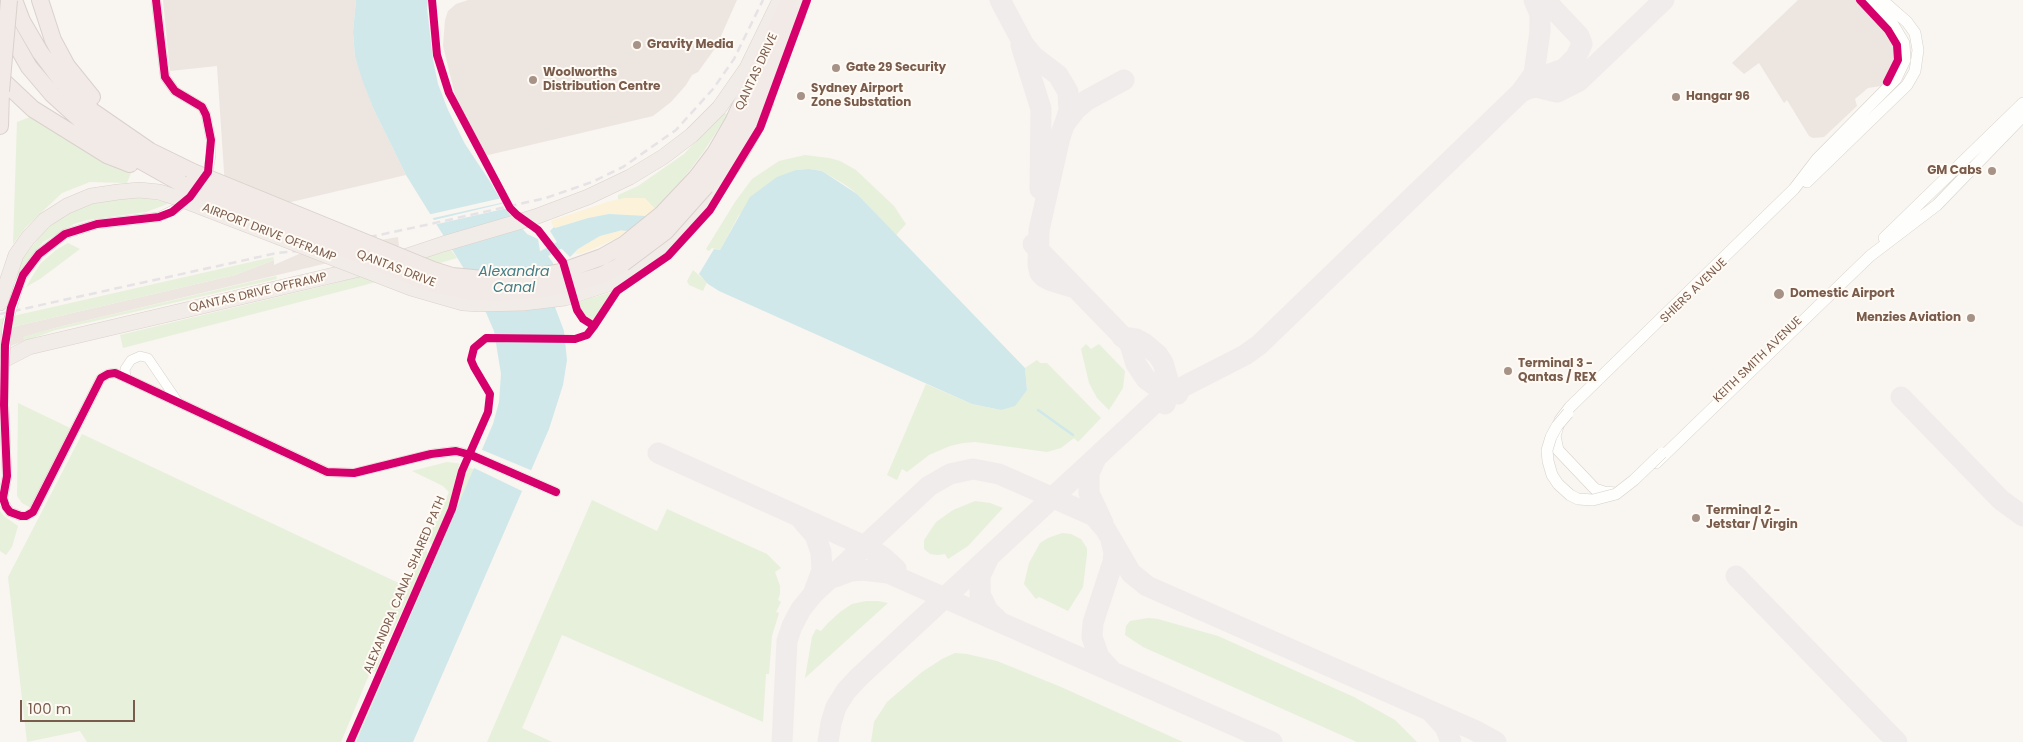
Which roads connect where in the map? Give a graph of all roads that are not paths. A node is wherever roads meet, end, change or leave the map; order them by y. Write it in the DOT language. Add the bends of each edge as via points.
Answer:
graph roads {
  1 [pos="9,0"];
  2 [pos="14,0"];
  3 [pos="40,0"];
  4 [pos="156,0"];
  5 [pos="780,0"];
  6 [pos="789,0"];
  7 [pos="1871,0"];
  8 [pos="1882,0"];
  9 [pos="800,7"];
  10 [pos="0,13"];
  11 [pos="1,85"];
  12 [pos="2023,103"];
  13 [pos="2023,116"];
  14 [pos="0,126"];
  15 [pos="193,172"];
  16 [pos="706,186"];
  17 [pos="178,190"];
  18 [pos="12,284"];
  19 [pos="0,303"];
  20 [pos="2,367"];
  21 [pos="126,378"];
  22 [pos="180,404"];
  23 [pos="1632,486"];
  24 [pos="556,492"];
  25 [pos="1593,500"];
  1 -- 11 [label="highway, bridge"];
  2 -- 15 [label="highway" via="40,52 61,80 92,110 150,151"];
  3 -- 15 [label="highway" via="52,40 80,84 105,111 145,142"];
  4 -- 18 [label="street" via="165,77 175,91 202,106 206,115 211,140 208,172 190,198 172,212 159,217 96,224 65,234 39,254"];
  5 -- 20 [label="highway, QANTAS DRIVE OFFRAMP" via="747,68 719,108 692,135 663,157 588,197 535,217 347,273 29,347"];
  6 -- 16 [label="highway, QANTAS DRIVE" via="733,122 715,153"];
  7 -- 23 [label="street, SHIERS AVENUE" via="1898,30 1904,43 1905,60 1896,79 1817,159 1789,194 1560,420 1555,440 1558,450 1591,485 1600,492 1614,494"];
  8 -- 25 [label="street, SHIERS AVENUE, bridge" via="1907,22 1917,39 1915,71 1907,85 1557,426 1547,450 1552,475 1570,495"];
  9 -- 16 [label="highway, QANTAS DRIVE" via="752,116 735,147"];
  10 -- 17 [label="highway" via="28,67 52,94 84,123"];
  11 -- 14 [label="highway"];
  11 -- 17 [label="highway" via="107,155"];
  12 -- 25 [label="street, KEITH SMITH AVENUE, bridge" via="1634,480 1616,494"];
  13 -- 23 [label="street, KEITH SMITH AVENUE" via="1937,205 1880,247"];
  15 -- 16 [label="highway, QANTAS DRIVE, bridge" via="434,270 452,276 494,280 560,272 602,257"];
  16 -- 17 [label="highway, QANTAS DRIVE, bridge" via="666,231 618,267 573,284 495,293 469,292 428,283"];
  17 -- 18 [label="highway" via="118,192 91,196 67,206 45,220 16,255"];
  18 -- 19 [label="highway"];
  18 -- 20 [label="street, bridge"];
  20 -- 21 [label="street" via="7,476 4,503 10,512 26,516 33,512 101,378 115,373"];
  21 -- 22 [label="street"];
  21 -- 22 [label="street" via="125,369 131,360 140,356 148,358"];
  22 -- 24 [label="street" via="327,472 354,473 444,452 460,452"];
}
